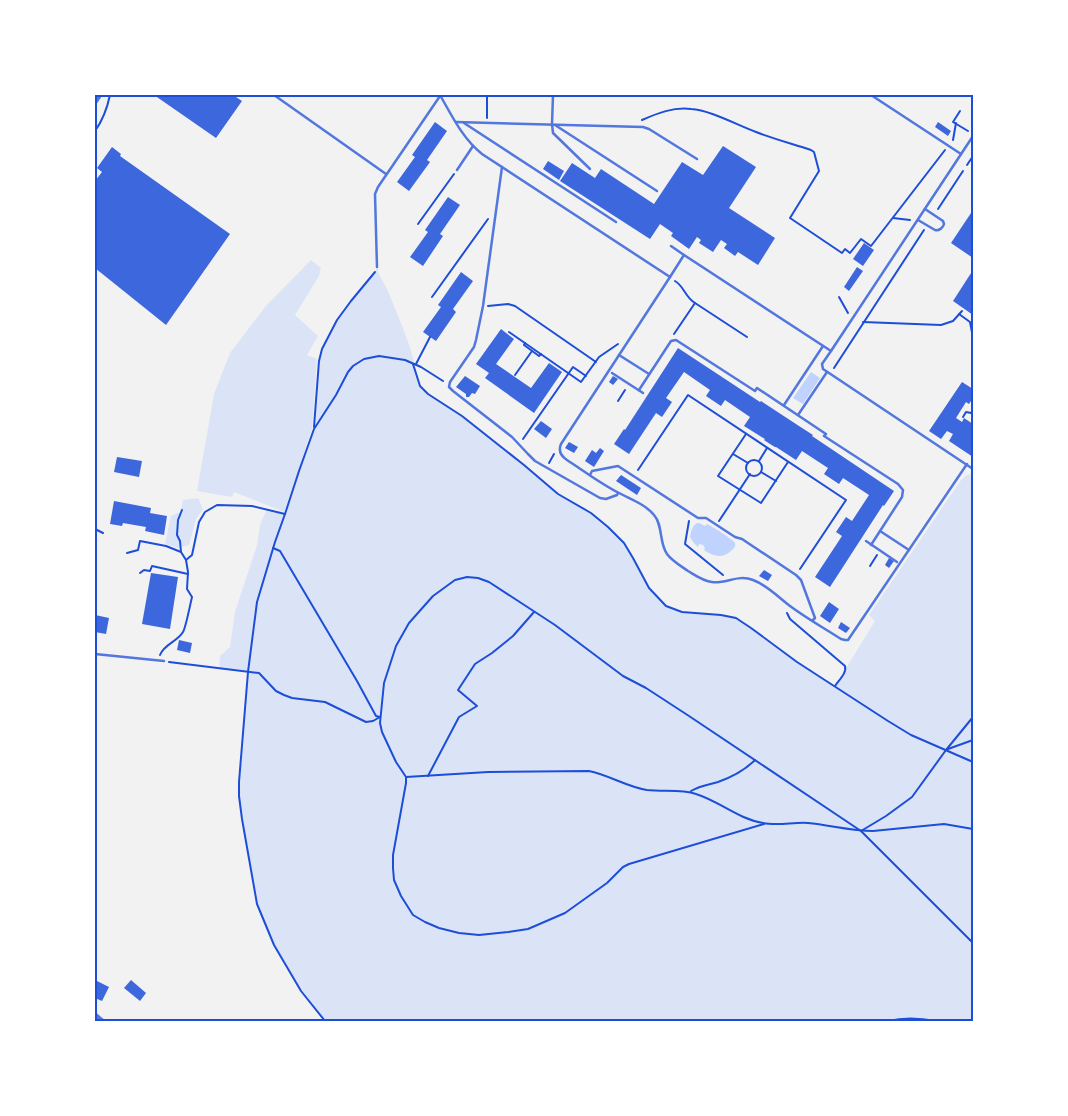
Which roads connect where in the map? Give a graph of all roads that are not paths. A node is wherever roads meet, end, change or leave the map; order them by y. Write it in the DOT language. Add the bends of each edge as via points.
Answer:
graph roads {
  1 [pos="99,95"];
  2 [pos="274,95"];
  3 [pos="553,95"];
  4 [pos="871,95"];
  5 [pos="440,96"];
  6 [pos="95,101"];
  7 [pos="456,122"];
  8 [pos="464,122"];
  9 [pos="553,124"];
  10 [pos="973,136"];
  11 [pos="473,146"];
  12 [pos="962,154"];
  13 [pos="697,159"];
  14 [pos="502,167"];
  15 [pos="590,169"];
  16 [pos="456,170"];
  17 [pos="386,174"];
  18 [pos="657,191"];
  19 [pos="925,209"];
  20 [pos="918,220"];
  21 [pos="616,222"];
  22 [pos="670,246"];
  23 [pos="684,255"];
  24 [pos="377,268"];
  25 [pos="670,277"];
  26 [pos="823,346"];
  27 [pos="831,351"];
  28 [pos="619,354"];
  29 [pos="612,373"];
  30 [pos="829,373"];
  31 [pos="649,374"];
  32 [pos="639,390"];
  33 [pos="643,393"];
  34 [pos="784,406"];
  35 [pos="798,416"];
  36 [pos="967,464"];
  37 [pos="973,468"];
  38 [pos="590,475"];
  39 [pos="618,493"];
  40 [pos="880,531"];
  41 [pos="866,541"];
  42 [pos="871,545"];
  43 [pos="909,550"];
  44 [pos="897,562"];
  45 [pos="813,621"];
  46 [pos="95,654"];
  47 [pos="164,662"];
  48 [pos="95,1015"];
  49 [pos="102,1021"];
  1 -- 6 [label="street"];
  2 -- 17 [label="lane"];
  3 -- 9 [label="lane"];
  4 -- 12 [label="lane"];
  5 -- 7 [label="lane"];
  5 -- 17 [label="lane"];
  7 -- 8 [label="lane"];
  7 -- 11 [label="lane"];
  8 -- 9 [label="lane"];
  8 -- 21 [label="lane"];
  9 -- 13 [label="lane" via="642,127"];
  9 -- 15 [label="lane" via="554,132"];
  9 -- 18 [label="lane"];
  10 -- 12 [label="lane"];
  11 -- 14 [label="lane"];
  11 -- 16 [label="lane"];
  12 -- 19 [label="lane"];
  14 -- 25 [label="lane"];
  14 -- 39 [label="lane" via="475,344 449,386 512,437 535,461 600,498 606,499"];
  17 -- 24 [label="lane" via="376,194"];
  19 -- 20 [label="lane"];
  19 -- 20 [label="lane" via="944,226 935,230"];
  20 -- 27 [label="lane"];
  22 -- 23 [label="lane"];
  23 -- 25 [label="lane"];
  23 -- 26 [label="lane"];
  25 -- 28 [label="lane"];
  26 -- 27 [label="lane"];
  26 -- 34 [label="lane"];
  27 -- 30 [label="lane" via="822,365"];
  28 -- 31 [label="lane"];
  28 -- 38 [label="lane" via="560,447 564,458"];
  29 -- 32 [label="lane"];
  30 -- 35 [label="lane"];
  30 -- 36 [label="lane"];
  31 -- 32 [label="lane"];
  31 -- 34 [label="lane" via="671,341 676,340"];
  32 -- 33 [label="lane"];
  34 -- 35 [label="lane"];
  35 -- 40 [label="lane" via="902,487 904,494"];
  36 -- 37 [label="lane"];
  36 -- 43 [label="lane"];
  38 -- 39 [label="lane"];
  38 -- 45 [label="lane" via="618,466 698,518 706,518 742,539 801,580"];
  39 -- 45 [label="lane" via="656,516 665,550 674,562 708,582 742,578 754,580"];
  40 -- 42 [label="lane"];
  40 -- 43 [label="lane"];
  41 -- 42 [label="lane"];
  42 -- 44 [label="lane"];
  43 -- 45 [label="lane" via="848,640"];
  46 -- 47 [label="lane"];
  48 -- 49 [label="street"];
}
